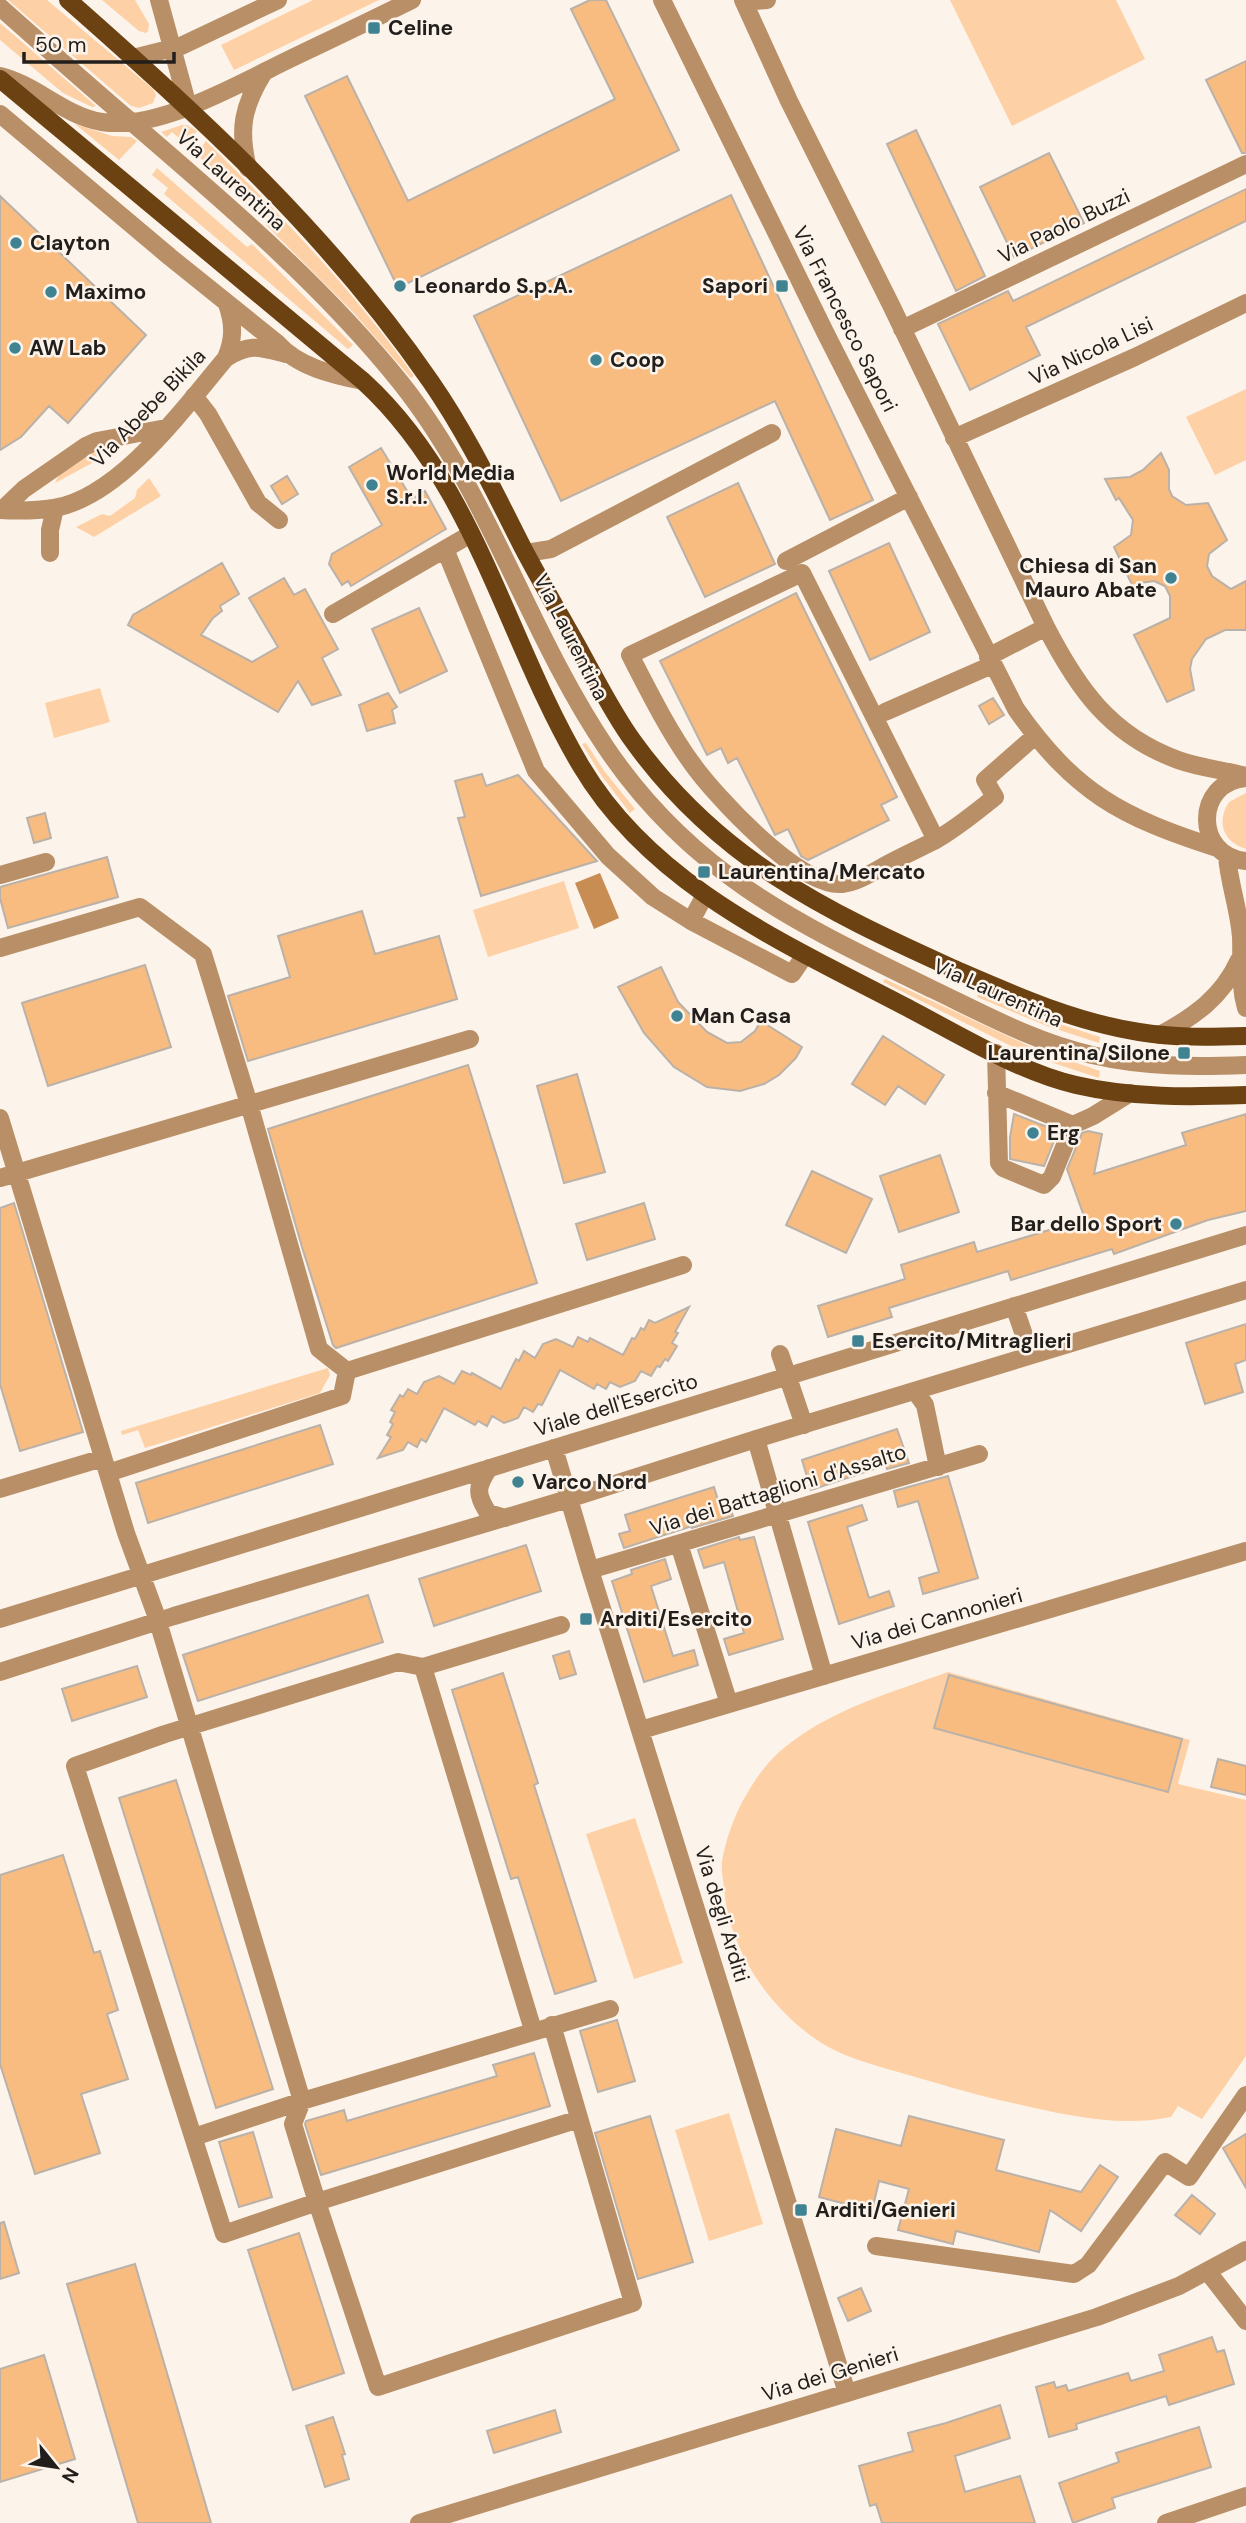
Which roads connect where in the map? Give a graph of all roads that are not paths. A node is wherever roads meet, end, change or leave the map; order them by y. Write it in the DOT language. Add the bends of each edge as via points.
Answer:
graph roads {
  1 [pos="68,0"];
  2 [pos="159,0"];
  3 [pos="278,0"];
  4 [pos="412,0"];
  5 [pos="662,0"];
  6 [pos="766,0"];
  7 [pos="743,1"];
  8 [pos="0,8"];
  9 [pos="172,48"];
  10 [pos="133,58"];
  11 [pos="264,72"];
  12 [pos="0,77"];
  13 [pos="188,106"];
  14 [pos="0,114"];
  15 [pos="132,123"];
  16 [pos="1246,164"];
  17 [pos="248,168"];
  18 [pos="1246,303"];
  19 [pos="227,304"];
  20 [pos="902,329"];
  21 [pos="287,354"];
  22 [pos="226,358"];
  23 [pos="363,381"];
  24 [pos="194,396"];
  25 [pos="166,428"];
  26 [pos="772,433"];
  27 [pos="954,438"];
  28 [pos="909,497"];
  29 [pos="55,508"];
  30 [pos="1,510"];
  31 [pos="279,520"];
  32 [pos="471,534"];
  33 [pos="445,550"];
  34 [pos="50,553"];
  35 [pos="526,554"];
  36 [pos="786,561"];
  37 [pos="333,614"];
  38 [pos="1046,627"];
  39 [pos="990,661"];
  40 [pos="885,712"];
  41 [pos="1035,736"];
  42 [pos="1246,777"];
  43 [pos="936,840"];
  44 [pos="1222,852"];
  45 [pos="1246,861"];
  46 [pos="46,862"];
  47 [pos="0,875"];
  48 [pos="705,895"];
  49 [pos="691,921"];
  50 [pos="0,948"];
  51 [pos="805,955"];
  52 [pos="1239,960"];
  53 [pos="1246,1008"];
  54 [pos="1160,1035"];
  55 [pos="1246,1036"];
  56 [pos="470,1039"];
  57 [pos="996,1053"];
  58 [pos="1246,1065"];
  59 [pos="996,1093"];
  60 [pos="1130,1093"];
  61 [pos="1246,1095"];
  62 [pos="249,1104"];
  63 [pos="0,1118"];
  64 [pos="1073,1125"];
  65 [pos="8,1175"];
  66 [pos="1246,1235"];
  67 [pos="683,1265"];
  68 [pos="1246,1290"];
  69 [pos="1014,1306"];
  70 [pos="780,1354"];
  71 [pos="1031,1355"];
  72 [pos="347,1371"];
  73 [pos="788,1375"];
  74 [pos="915,1391"];
  75 [pos="804,1425"];
  76 [pos="756,1439"];
  77 [pos="555,1448"];
  78 [pos="979,1454"];
  79 [pos="106,1465"];
  80 [pos="937,1466"];
  81 [pos="489,1468"];
  82 [pos="0,1489"];
  83 [pos="568,1499"];
  84 [pos="778,1514"];
  85 [pos="505,1518"];
  86 [pos="679,1544"];
  87 [pos="1246,1551"];
  88 [pos="590,1570"];
  89 [pos="143,1575"];
  90 [pos="0,1619"];
  91 [pos="158,1622"];
  92 [pos="561,1625"];
  93 [pos="423,1667"];
  94 [pos="0,1672"];
  95 [pos="824,1676"];
  96 [pos="729,1704"];
  97 [pos="189,1727"];
  98 [pos="641,1730"];
  99 [pos="610,2009"];
  100 [pos="552,2025"];
  101 [pos="533,2030"];
  102 [pos="1246,2095"];
  103 [pos="302,2101"];
  104 [pos="579,2119"];
  105 [pos="194,2137"];
  106 [pos="317,2202"];
  107 [pos="876,2246"];
  108 [pos="1246,2250"];
  109 [pos="1208,2272"];
  110 [pos="1246,2321"];
  111 [pos="847,2393"];
  112 [pos="1246,2496"];
  113 [pos="419,2523"];
  114 [pos="1166,2523"];
  1 -- 10 [label="main road, Via Laurentina"];
  2 -- 9 [label="street, Via Laurentina"];
  3 -- 9 [label="street"];
  4 -- 11 [label="street"];
  5 -- 28 [label="street, Via Francesco Sapori"];
  6 -- 7 [label="street"];
  7 -- 20 [label="street"];
  8 -- 15 [label="street, Via Laurentina"];
  9 -- 10 [label="street"];
  9 -- 13 [label="street, Via Laurentina"];
  10 -- 13 [label="main road, Via Laurentina"];
  11 -- 13 [label="street"];
  11 -- 17 [label="street" via="243,121"];
  12 -- 15 [label="street" via="31,87 87,118"];
  12 -- 23 [label="main road"];
  13 -- 15 [label="street"];
  13 -- 17 [label="main road, Via Laurentina"];
  14 -- 19 [label="street"];
  15 -- 58 [label="street, Via Laurentina" via="299,273 398,380 459,467 588,719 625,774 695,850 756,896 821,935 1038,1037 1087,1054 1146,1065"];
  16 -- 20 [label="street, Via Paolo Buzzi"];
  17 -- 35 [label="main road, Via Laurentina" via="331,252 419,365 467,439"];
  18 -- 27 [label="street, Via Nicola Lisi"];
  19 -- 21 [label="street"];
  19 -- 22 [label="street" via="233,337"];
  20 -- 27 [label="street"];
  21 -- 22 [label="street, Via Abebe Bikila" via="254,346"];
  21 -- 23 [label="street" via="324,371"];
  22 -- 24 [label="street, Via Abebe Bikila"];
  23 -- 32 [label="main road" via="421,449"];
  24 -- 25 [label="street, Via Abebe Bikila"];
  24 -- 31 [label="street" via="258,503"];
  25 -- 29 [label="street, Via Abebe Bikila" via="110,483"];
  25 -- 30 [label="street" via="86,446"];
  26 -- 35 [label="street" via="551,549"];
  27 -- 38 [label="street"];
  28 -- 36 [label="street"];
  28 -- 39 [label="street, Via Francesco Sapori"];
  29 -- 30 [label="street, Via Abebe Bikila"];
  29 -- 34 [label="street"];
  32 -- 33 [label="street"];
  32 -- 48 [label="main road" via="534,676 591,783 646,847"];
  33 -- 37 [label="street"];
  33 -- 49 [label="street" via="536,771 608,856 653,897"];
  35 -- 54 [label="main road, Via Laurentina" via="632,739 692,811 747,858 813,901 1000,989 1100,1024"];
  38 -- 39 [label="street"];
  38 -- 42 [label="street" via="1083,691 1124,731 1178,760"];
  39 -- 40 [label="street"];
  39 -- 41 [label="street, Via Francesco Sapori"];
  41 -- 43 [label="street" via="985,780 995,797"];
  41 -- 44 [label="street, Via Francesco Sapori" via="1073,777 1104,801"];
  42 -- 44 [label="street" via="1219,790 1207,812 1210,838"];
  43 -- 43 [label="street" via="802,573 630,655 690,761 744,822 798,867 841,884"];
  44 -- 45 [label="street, Via Francesco Sapori"];
  44 -- 52 [label="street" via="1241,937"];
  46 -- 47 [label="street"];
  48 -- 49 [label="street"];
  48 -- 51 [label="main road"];
  49 -- 51 [label="street" via="792,974"];
  50 -- 62 [label="street" via="140,907 204,954"];
  51 -- 57 [label="main road"];
  52 -- 53 [label="street"];
  52 -- 54 [label="street" via="1205,1007"];
  54 -- 55 [label="main road, Via Laurentina"];
  56 -- 62 [label="street"];
  57 -- 59 [label="street"];
  57 -- 60 [label="main road" via="1076,1085"];
  59 -- 64 [label="street"];
  59 -- 64 [label="street" via="997,1156 1003,1168 1044,1185 1049,1182"];
  60 -- 61 [label="main road"];
  60 -- 64 [label="street"];
  62 -- 65 [label="street"];
  62 -- 72 [label="street" via="319,1349"];
  63 -- 65 [label="street"];
  65 -- 79 [label="street"];
  66 -- 69 [label="street, Viale dell'Esercito"];
  67 -- 72 [label="street"];
  68 -- 71 [label="street"];
  69 -- 71 [label="street"];
  69 -- 73 [label="street, Viale dell'Esercito"];
  70 -- 73 [label="street"];
  71 -- 74 [label="street"];
  72 -- 79 [label="street" via="342,1396"];
  73 -- 75 [label="street"];
  73 -- 77 [label="street, Viale dell'Esercito"];
  74 -- 75 [label="street"];
  74 -- 80 [label="street" via="925,1405"];
  75 -- 76 [label="street"];
  76 -- 83 [label="street"];
  76 -- 84 [label="street"];
  77 -- 81 [label="street, Viale dell'Esercito"];
  77 -- 83 [label="street, Via degli Arditi"];
  78 -- 80 [label="street, Via dei Battaglioni d'Assalto"];
  79 -- 82 [label="street"];
  79 -- 89 [label="street"];
  80 -- 84 [label="street, Via dei Battaglioni d'Assalto"];
  81 -- 85 [label="street" via="478,1497 488,1513"];
  81 -- 89 [label="street, Viale dell'Esercito"];
  83 -- 85 [label="street"];
  83 -- 88 [label="street, Via degli Arditi"];
  84 -- 86 [label="street, Via dei Battaglioni d'Assalto"];
  84 -- 95 [label="street"];
  85 -- 91 [label="street"];
  86 -- 88 [label="street, Via dei Battaglioni d'Assalto"];
  86 -- 96 [label="street"];
  87 -- 95 [label="street, Via dei Cannonieri"];
  88 -- 98 [label="street, Via degli Arditi"];
  89 -- 90 [label="street, Viale dell'Esercito"];
  89 -- 91 [label="street"];
  91 -- 94 [label="street"];
  91 -- 97 [label="street"];
  92 -- 93 [label="street"];
  93 -- 97 [label="street" via="398,1662"];
  93 -- 101 [label="street"];
  95 -- 96 [label="street, Via dei Cannonieri"];
  96 -- 98 [label="street, Via dei Cannonieri"];
  97 -- 103 [label="street"];
  97 -- 105 [label="street" via="75,1766"];
  98 -- 111 [label="street, Via degli Arditi"];
  99 -- 100 [label="street"];
  100 -- 101 [label="street"];
  100 -- 104 [label="street"];
  101 -- 103 [label="street"];
  102 -- 107 [label="street" via="1189,2177 1165,2162 1088,2265 1074,2274"];
  103 -- 105 [label="street"];
  103 -- 106 [label="street" via="293,2124"];
  104 -- 106 [label="street"];
  104 -- 106 [label="street" via="633,2303 377,2387"];
  105 -- 106 [label="street" via="225,2234"];
  108 -- 109 [label="street, Via dei Genieri"];
  109 -- 110 [label="street"];
  109 -- 111 [label="street, Via dei Genieri" via="1123,2308"];
  111 -- 113 [label="street, Via dei Genieri"];
  112 -- 114 [label="street"];
}
